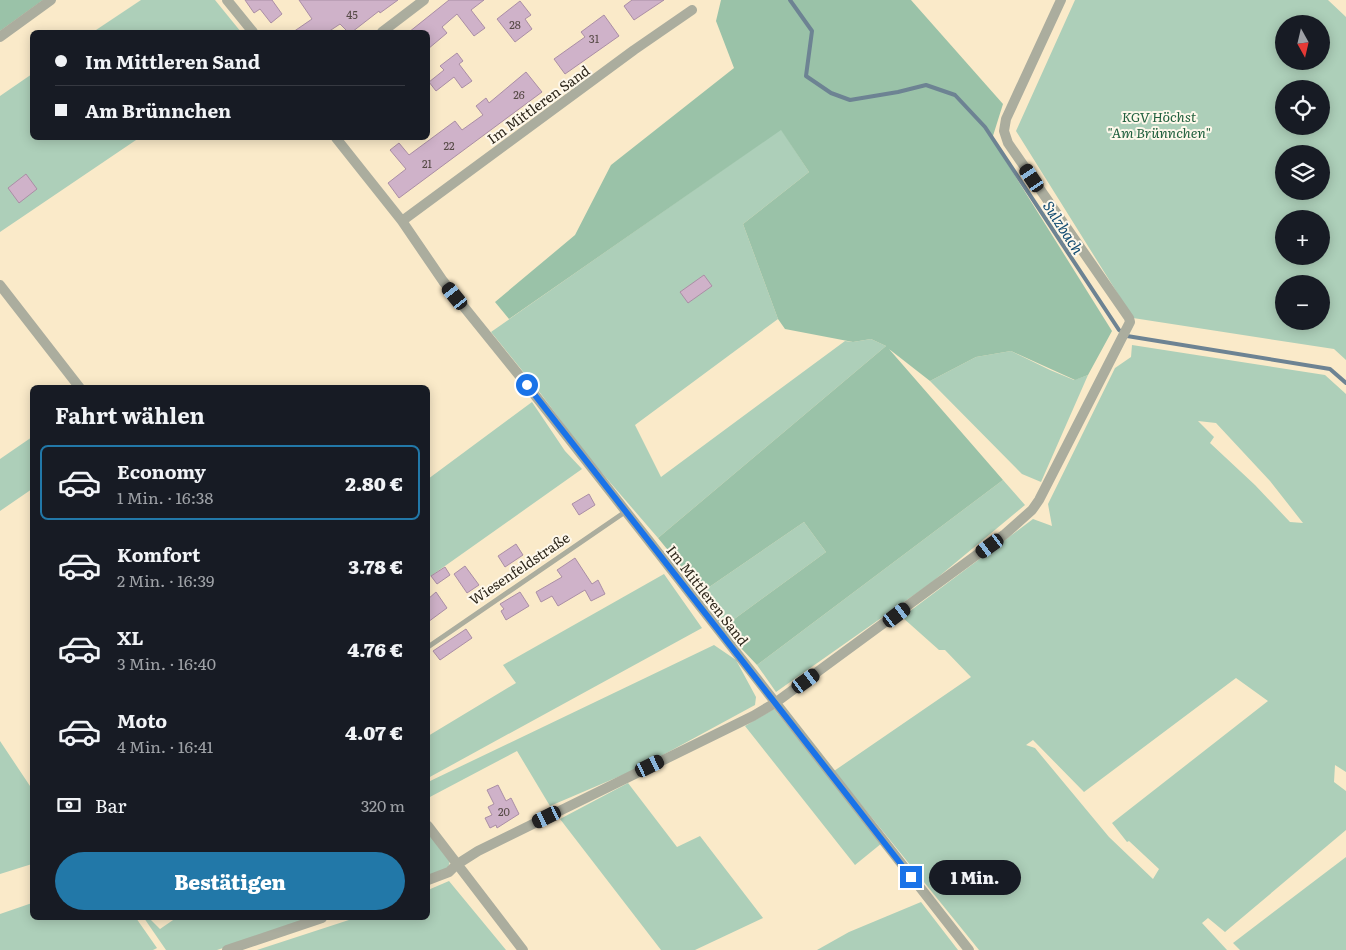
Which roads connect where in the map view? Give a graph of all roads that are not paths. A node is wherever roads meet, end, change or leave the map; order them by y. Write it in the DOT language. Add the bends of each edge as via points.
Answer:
graph roads {
  1 [pos="51,0"];
  2 [pos="227,0"];
  3 [pos="424,0"];
  4 [pos="1060,0"];
  5 [pos="692,10"];
  6 [pos="251,30"];
  7 [pos="385,30"];
  8 [pos="0,37"];
  9 [pos="338,140"];
  10 [pos="402,221"];
  11 [pos="0,285"];
  12 [pos="78,385"];
  13 [pos="625,512"];
  14 [pos="430,646"];
  15 [pos="775,703"];
  16 [pos="430,829"];
  17 [pos="456,865"];
  18 [pos="430,879"];
  19 [pos="316,920"];
  20 [pos="227,950"];
  21 [pos="523,950"];
  22 [pos="969,950"];
  1 -- 8 [label="street"];
  2 -- 6 [label="street"];
  3 -- 7 [label="street"];
  4 -- 15 [label="street" via="1006,119 1004,131 1022,164 1129,318 1128,325 1052,477 1032,510 1005,534"];
  5 -- 10 [label="street, Im Mittleren Sand"];
  9 -- 10 [label="street, Im Mittleren Sand"];
  10 -- 13 [label="street, Im Mittleren Sand" via="443,281"];
  11 -- 12 [label="street"];
  13 -- 14 [label="lane, Wiesenfeldstraße"];
  13 -- 15 [label="street, Im Mittleren Sand"];
  15 -- 17 [label="street" via="478,851"];
  15 -- 22 [label="street, Im Mittleren Sand"];
  16 -- 17 [label="street"];
  17 -- 18 [label="street" via="449,872"];
  17 -- 21 [label="street"];
  19 -- 20 [label="street"];
}
